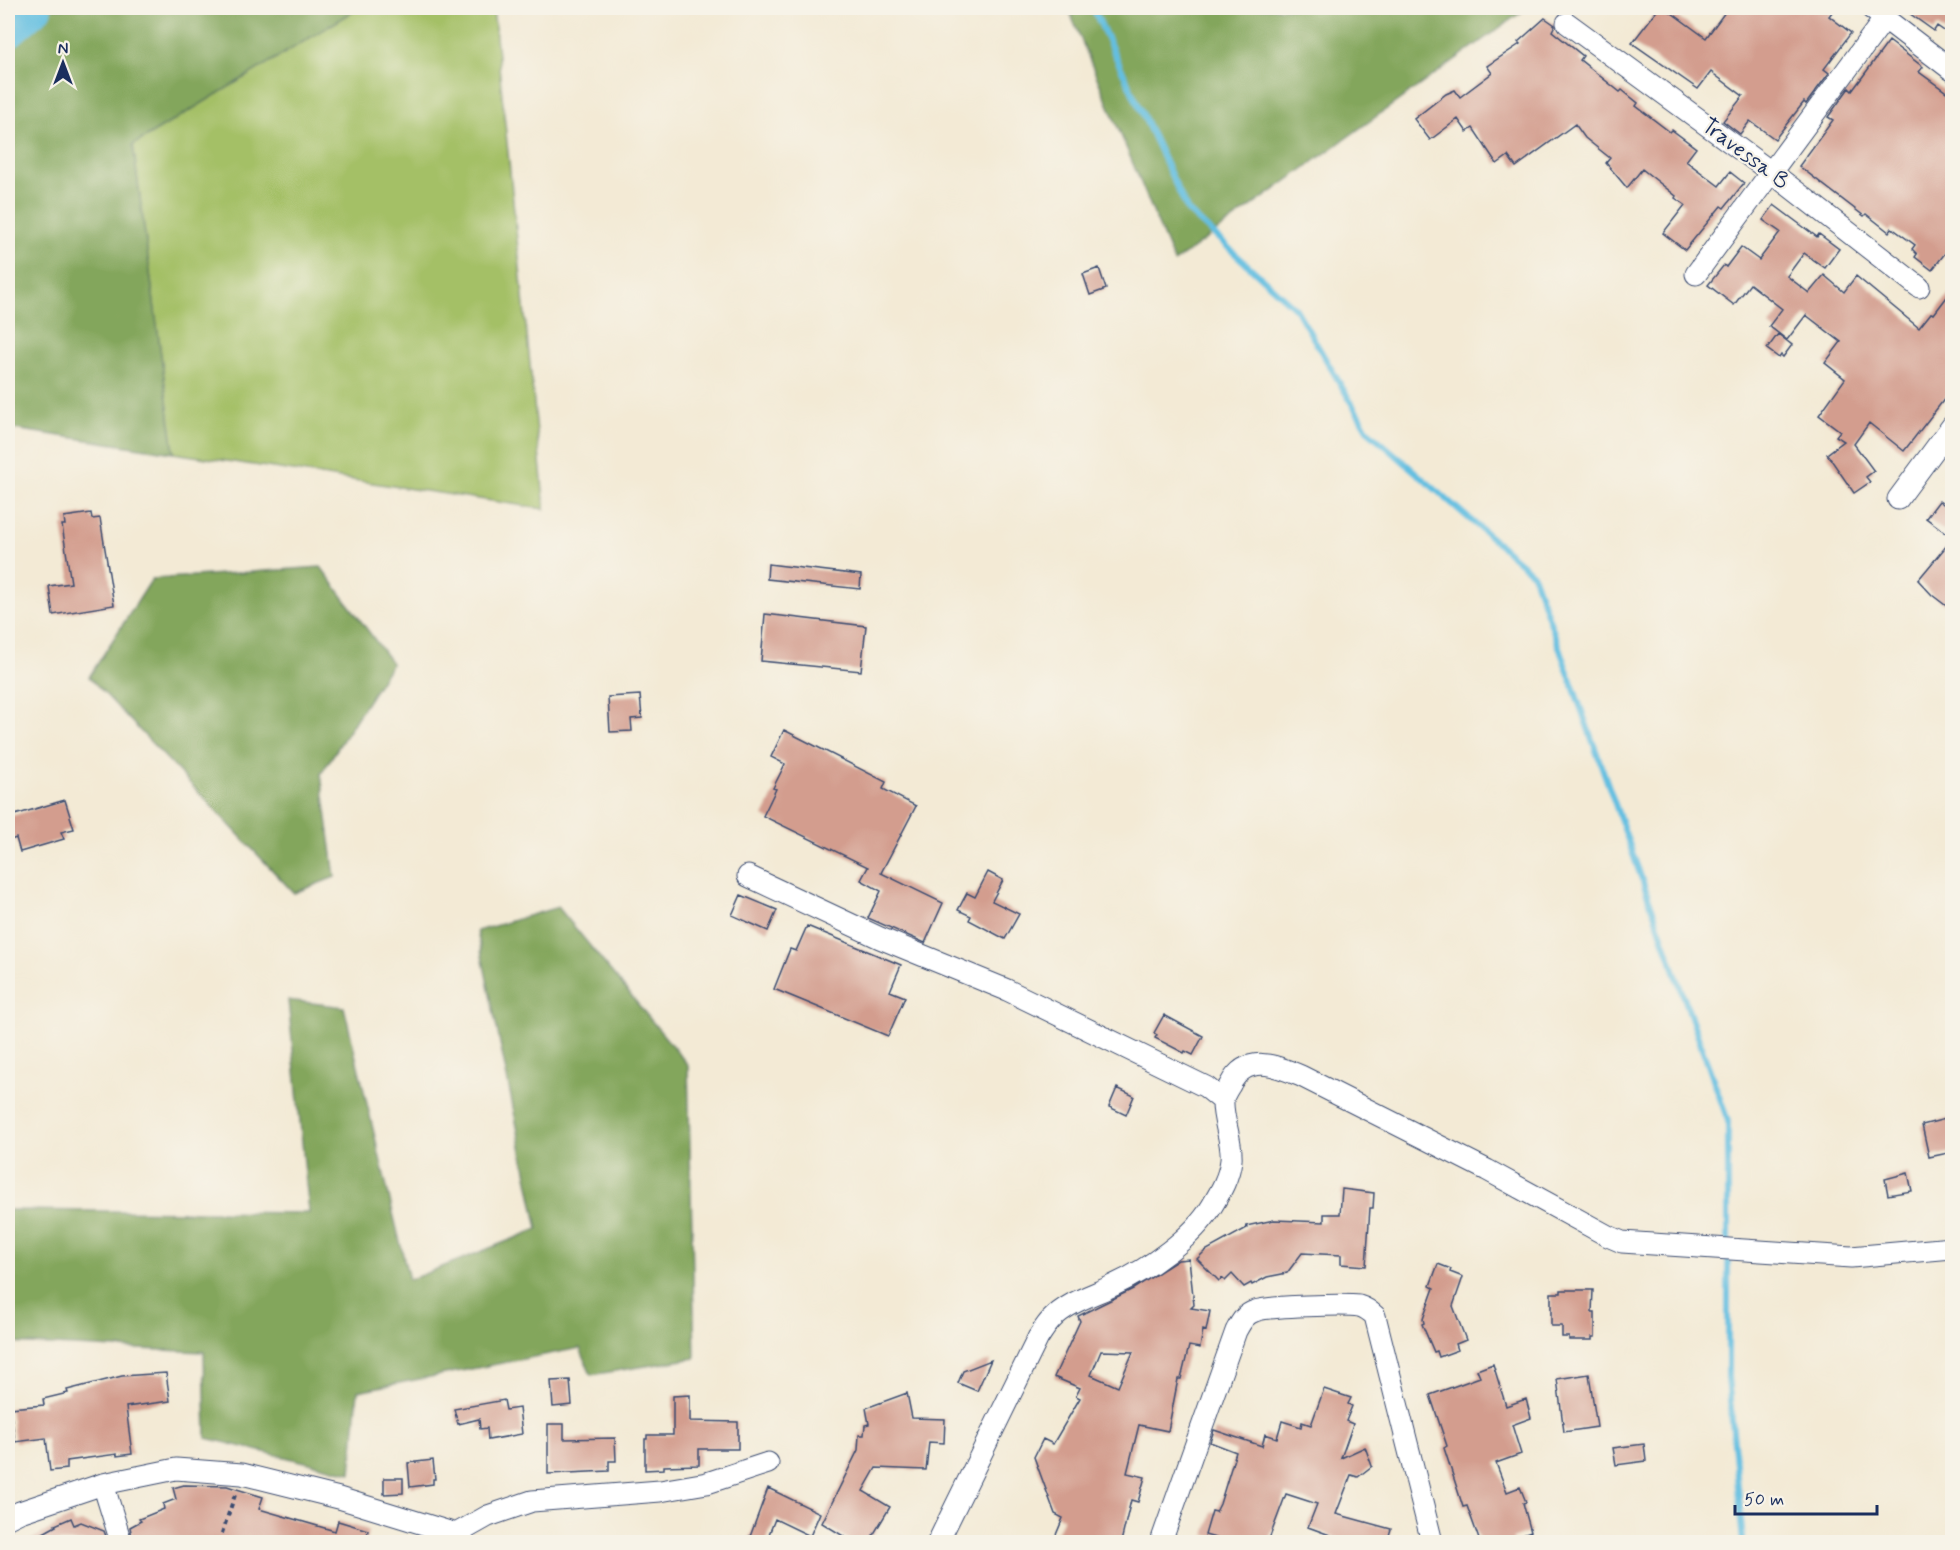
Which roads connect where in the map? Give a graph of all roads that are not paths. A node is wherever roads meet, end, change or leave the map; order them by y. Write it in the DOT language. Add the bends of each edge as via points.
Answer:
graph roads {
  1 [pos="1878,13"];
  2 [pos="1567,23"];
  3 [pos="1953,70"];
  4 [pos="1771,172"];
  5 [pos="1696,274"];
  6 [pos="1919,287"];
  7 [pos="1953,426"];
  8 [pos="1898,499"];
  9 [pos="748,876"];
  10 [pos="1222,1100"];
  11 [pos="1953,1248"];
  12 [pos="768,1463"];
  13 [pos="103,1484"];
  14 [pos="8,1518"];
  15 [pos="458,1538"];
  16 [pos="120,1542"];
  17 [pos="938,1542"];
  18 [pos="1161,1542"];
  19 [pos="1432,1542"];
  1 -- 3 [label="street"];
  1 -- 4 [label="street"];
  2 -- 4 [label="street, Travessa B"];
  4 -- 5 [label="street"];
  4 -- 6 [label="street, Travessa B"];
  7 -- 8 [label="street"];
  9 -- 10 [label="street" via="880,938 1007,990 1206,1087"];
  10 -- 11 [label="street" via="1242,1069 1277,1065 1622,1242 1851,1257"];
  10 -- 17 [label="street" via="1231,1158 1224,1187 1209,1212 1176,1245 1144,1269 1065,1308 1051,1319 1038,1338"];
  12 -- 15 [label="street" via="707,1483 660,1491 532,1501 488,1516"];
  13 -- 14 [label="street"];
  13 -- 15 [label="street" via="176,1469 242,1474 339,1498"];
  13 -- 16 [label="street"];
  18 -- 19 [label="street" via="1241,1322 1247,1315 1264,1309 1347,1305 1363,1307 1375,1316"];
}
